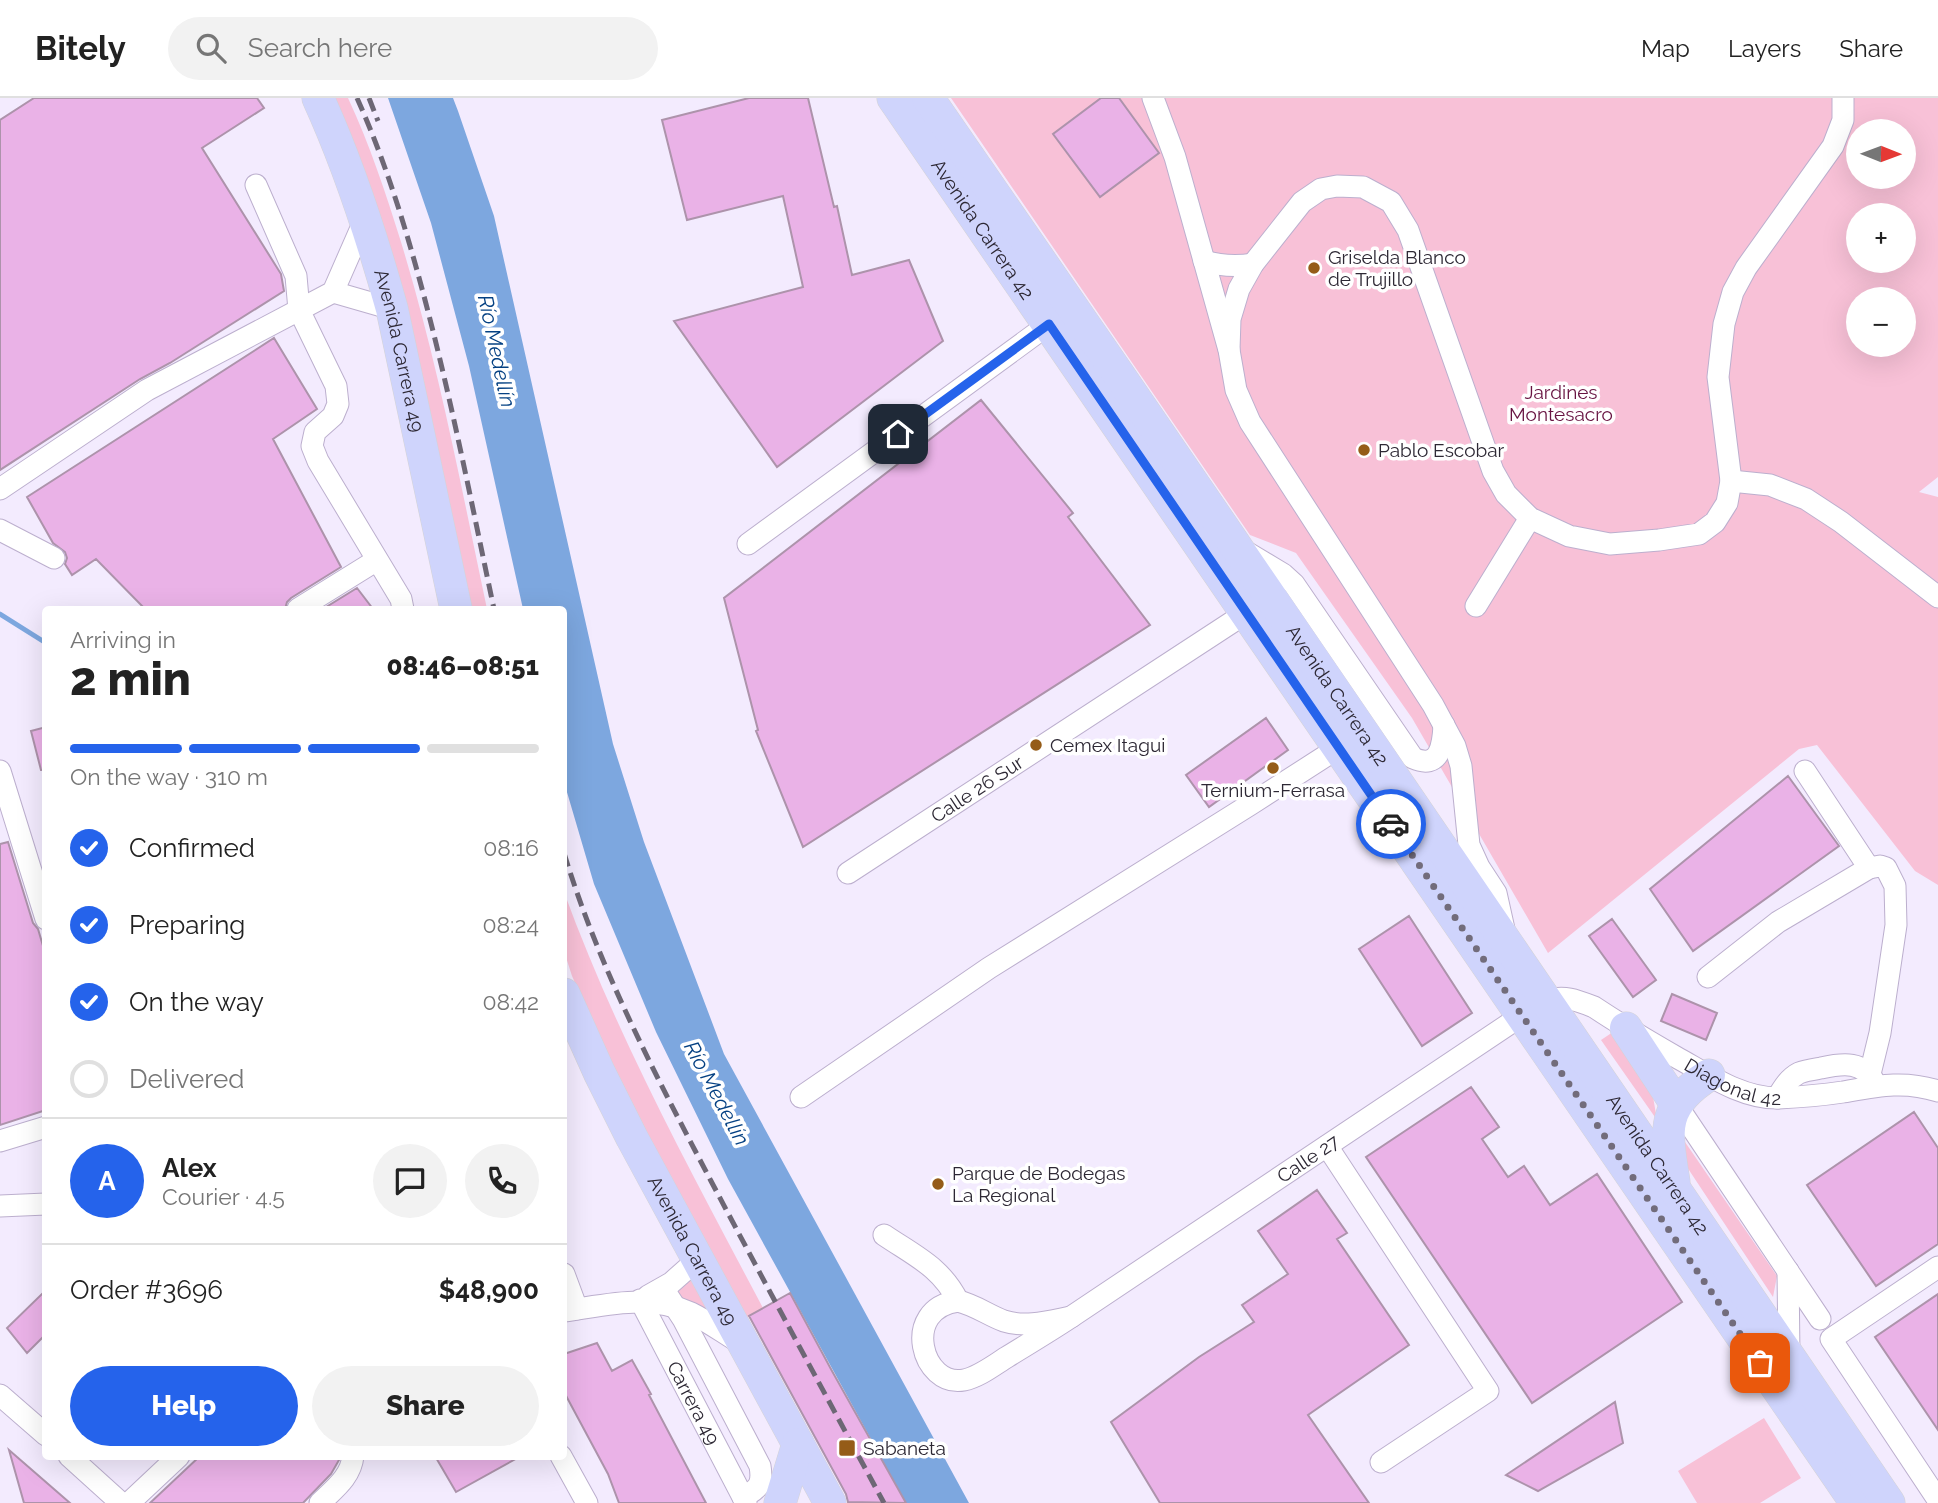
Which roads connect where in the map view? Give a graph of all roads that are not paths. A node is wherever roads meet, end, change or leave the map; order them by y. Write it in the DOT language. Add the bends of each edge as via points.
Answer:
graph roads {
  1 [pos="318,98"];
  2 [pos="893,98"];
  3 [pos="928,98"];
  4 [pos="1153,98"];
  5 [pos="1843,98"];
  6 [pos="256,185"];
  7 [pos="365,219"];
  8 [pos="1204,261"];
  9 [pos="1253,264"];
  10 [pos="333,292"];
  11 [pos="392,309"];
  12 [pos="299,310"];
  13 [pos="1049,324"];
  14 [pos="1229,350"];
  15 [pos="1117,372"];
  16 [pos="1145,465"];
  17 [pos="1731,481"];
  18 [pos="0,489"];
  19 [pos="1530,518"];
  20 [pos="0,530"];
  21 [pos="748,544"];
  22 [pos="1235,544"];
  23 [pos="54,558"];
  24 [pos="377,560"];
  25 [pos="1938,597"];
  26 [pos="303,606"];
  27 [pos="402,606"];
  28 [pos="455,606"];
  29 [pos="1476,607"];
  30 [pos="1246,613"];
  31 [pos="1444,725"];
  32 [pos="1338,748"];
  33 [pos="0,771"];
  34 [pos="1805,771"];
  35 [pos="1869,868"];
  36 [pos="848,873"];
  37 [pos="42,906"];
  38 [pos="1510,948"];
  39 [pos="1708,977"];
  40 [pos="567,1000"];
  41 [pos="1534,1008"];
  42 [pos="1626,1028"];
  43 [pos="1709,1075"];
  44 [pos="1873,1079"];
  45 [pos="1938,1091"];
  46 [pos="801,1097"];
  47 [pos="1676,1104"];
  48 [pos="42,1128"];
  49 [pos="0,1141"];
  50 [pos="1327,1146"];
  51 [pos="1675,1191"];
  52 [pos="42,1204"];
  53 [pos="0,1206"];
  54 [pos="884,1235"];
  55 [pos="698,1259"];
  56 [pos="1938,1267"];
  57 [pos="1788,1271"];
  58 [pos="567,1292"];
  59 [pos="649,1295"];
  60 [pos="958,1301"];
  61 [pos="676,1307"];
  62 [pos="570,1310"];
  63 [pos="1071,1317"];
  64 [pos="1821,1319"];
  65 [pos="745,1346"];
  66 [pos="1789,1356"];
  67 [pos="0,1395"];
  68 [pos="42,1432"];
  69 [pos="798,1444"];
  70 [pos="73,1460"];
  71 [pos="175,1460"];
  72 [pos="353,1460"];
  73 [pos="563,1460"];
  74 [pos="1381,1462"];
  75 [pos="745,1500"];
  76 [pos="1938,1500"];
  77 [pos="780,1502"];
  78 [pos="121,1503"];
  79 [pos="129,1503"];
  80 [pos="320,1503"];
  81 [pos="587,1503"];
  82 [pos="830,1503"];
  83 [pos="1856,1503"];
  84 [pos="1889,1503"];
  1 -- 7 [label="highway, Avenida Carrera 49"];
  2 -- 13 [label="highway, Avenida Carrera 42"];
  3 -- 15 [label="highway, Avenida Carrera 42"];
  4 -- 8 [label="street"];
  5 -- 17 [label="street" via="1843,120 1833,146 1733,292 1718,377"];
  6 -- 12 [label="street" via="296,276"];
  7 -- 10 [label="street"];
  7 -- 11 [label="highway, Avenida Carrera 49"];
  8 -- 9 [label="street" via="1237,267"];
  8 -- 14 [label="street"];
  9 -- 14 [label="street" via="1230,319"];
  9 -- 19 [label="street" via="1302,202 1321,189 1363,187 1391,202 1408,230 1493,471 1506,494"];
  10 -- 11 [label="street"];
  10 -- 12 [label="street"];
  11 -- 28 [label="highway, Avenida Carrera 49"];
  12 -- 18 [label="street" via="146,390"];
  12 -- 24 [label="street" via="336,386 338,404 333,416 315,432 312,446"];
  13 -- 16 [label="highway, Avenida Carrera 42"];
  13 -- 21 [label="street"];
  14 -- 31 [label="street" via="1236,390 1250,422"];
  15 -- 16 [label="highway"];
  15 -- 22 [label="highway, Avenida Carrera 42"];
  16 -- 30 [label="highway, Avenida Carrera 42"];
  17 -- 19 [label="street" via="1727,503 1715,522 1699,534 1610,544 1569,536"];
  17 -- 25 [label="street" via="1770,485 1806,499"];
  19 -- 29 [label="street"];
  20 -- 23 [label="street"];
  22 -- 31 [label="street" via="1294,584 1413,758 1421,762 1440,753"];
  22 -- 38 [label="highway, Avenida Carrera 42"];
  24 -- 26 [label="street"];
  24 -- 27 [label="street"];
  30 -- 32 [label="highway, Avenida Carrera 42"];
  30 -- 36 [label="street, Calle 26 Sur"];
  31 -- 38 [label="street" via="1461,766 1469,845 1496,893"];
  32 -- 41 [label="highway, Avenida Carrera 42"];
  32 -- 46 [label="street" via="989,968"];
  33 -- 37 [label="street"];
  34 -- 35 [label="street"];
  35 -- 39 [label="street" via="1779,922"];
  35 -- 44 [label="street" via="1886,868 1895,886 1896,903"];
  38 -- 41 [label="highway, Avenida Carrera 42"];
  40 -- 55 [label="highway, Avenida Carrera 49" via="621,1116"];
  41 -- 42 [label="street, Diagonal 42" via="1569,998 1594,1007"];
  41 -- 50 [label="street, Calle 27"];
  41 -- 51 [label="highway, Avenida Carrera 42"];
  41 -- 83 [label="highway, Avenida Carrera 42"];
  42 -- 43 [label="street, Diagonal 42"];
  42 -- 47 [label="highway"];
  43 -- 44 [label="street, Diagonal 42" via="1741,1090 1777,1098 1841,1092"];
  43 -- 47 [label="highway"];
  44 -- 45 [label="street, Diagonal 42"];
  47 -- 51 [label="highway" via="1668,1137"];
  47 -- 57 [label="street"];
  48 -- 49 [label="street"];
  50 -- 63 [label="street, Calle 27"];
  50 -- 74 [label="street" via="1488,1391"];
  51 -- 66 [label="highway, Avenida Carrera 42"];
  52 -- 53 [label="street"];
  54 -- 60 [label="street" via="934,1268"];
  55 -- 59 [label="street"];
  55 -- 65 [label="highway, Avenida Carrera 49"];
  56 -- 76 [label="street" via="1831,1339"];
  57 -- 64 [label="street"];
  57 -- 66 [label="street"];
  58 -- 62 [label="street"];
  59 -- 61 [label="street"];
  59 -- 62 [label="street"];
  59 -- 75 [label="street, Carrera 49"];
  60 -- 63 [label="street, Calle 27" via="1007,1322"];
  60 -- 63 [label="street, Calle 27" via="935,1309 925,1322 923,1343 936,1373 951,1380 965,1380 987,1369"];
  61 -- 65 [label="street"];
  61 -- 75 [label="street" via="760,1466 762,1478"];
  65 -- 69 [label="highway, Avenida Carrera 49"];
  66 -- 84 [label="highway, Avenida Carrera 42"];
  67 -- 68 [label="street"];
  69 -- 77 [label="highway"];
  69 -- 82 [label="highway, Avenida Carrera 49"];
  70 -- 78 [label="street"];
  71 -- 79 [label="street"];
  72 -- 80 [label="street" via="345,1478"];
  73 -- 81 [label="street"];
}
